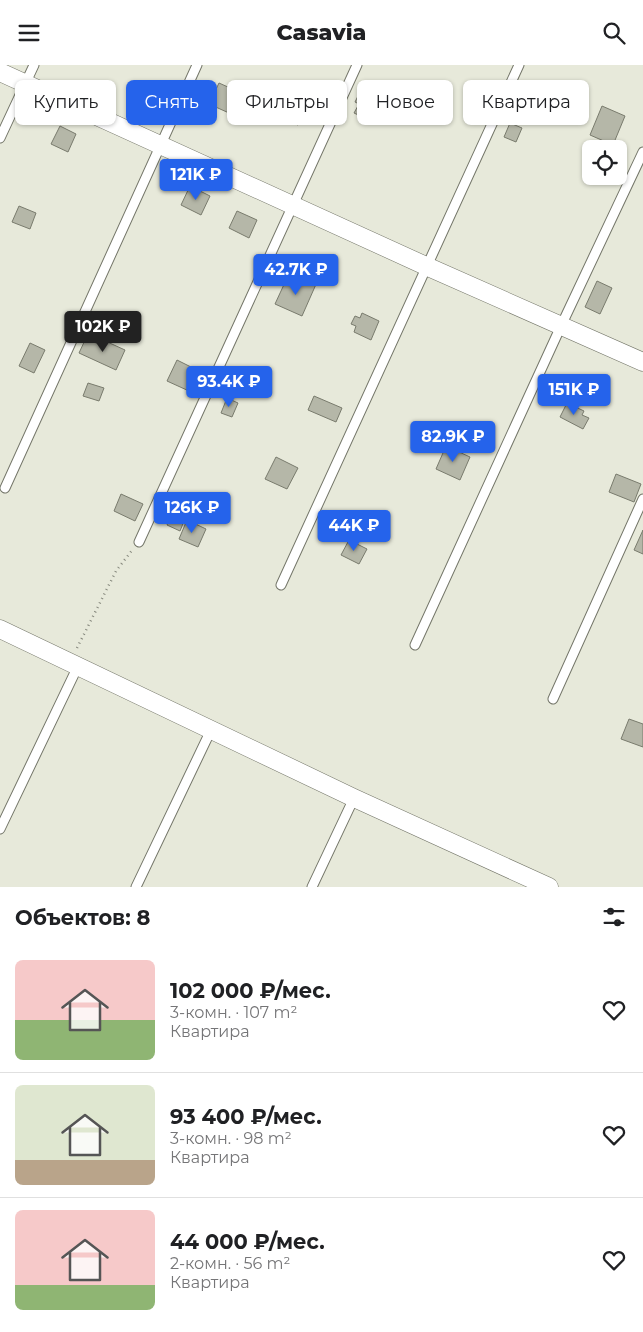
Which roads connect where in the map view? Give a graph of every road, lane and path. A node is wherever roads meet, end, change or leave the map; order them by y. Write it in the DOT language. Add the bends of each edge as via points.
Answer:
graph roads {
  1 [pos="34,65"];
  2 [pos="197,65"];
  3 [pos="357,65"];
  4 [pos="519,65"];
  5 [pos="0,72"];
  6 [pos="18,80"];
  7 [pos="26,80"];
  8 [pos="15,105"];
  9 [pos="114,125"];
  10 [pos="0,138"];
  11 [pos="159,146"];
  12 [pos="643,153"];
  13 [pos="293,206"];
  14 [pos="426,266"];
  15 [pos="561,326"];
  16 [pos="643,362"];
  17 [pos="5,488"];
  18 [pos="643,499"];
  19 [pos="139,542"];
  20 [pos="281,585"];
  21 [pos="0,629"];
  22 [pos="415,645"];
  23 [pos="75,664"];
  24 [pos="553,699"];
  25 [pos="211,730"];
  26 [pos="354,798"];
  27 [pos="0,829"];
  28 [pos="523,882"];
  29 [pos="136,887"];
  30 [pos="312,887"];
  31 [pos="549,887"];
  1 -- 7 [label="lane"];
  2 -- 11 [label="lane"];
  3 -- 13 [label="lane"];
  4 -- 14 [label="lane"];
  5 -- 6 [label="street"];
  8 -- 10 [label="lane"];
  9 -- 11 [label="street"];
  11 -- 13 [label="street"];
  11 -- 17 [label="lane"];
  12 -- 15 [label="lane"];
  13 -- 14 [label="street"];
  13 -- 19 [label="lane"];
  14 -- 15 [label="street"];
  14 -- 20 [label="lane"];
  15 -- 16 [label="street"];
  15 -- 22 [label="lane"];
  18 -- 24 [label="lane"];
  19 -- 23 [label="path" via="116,571"];
  21 -- 23 [label="street"];
  23 -- 25 [label="street"];
  23 -- 27 [label="lane"];
  25 -- 26 [label="street"];
  25 -- 29 [label="lane"];
  26 -- 28 [label="street"];
  26 -- 30 [label="lane"];
  28 -- 31 [label="street"];
}
